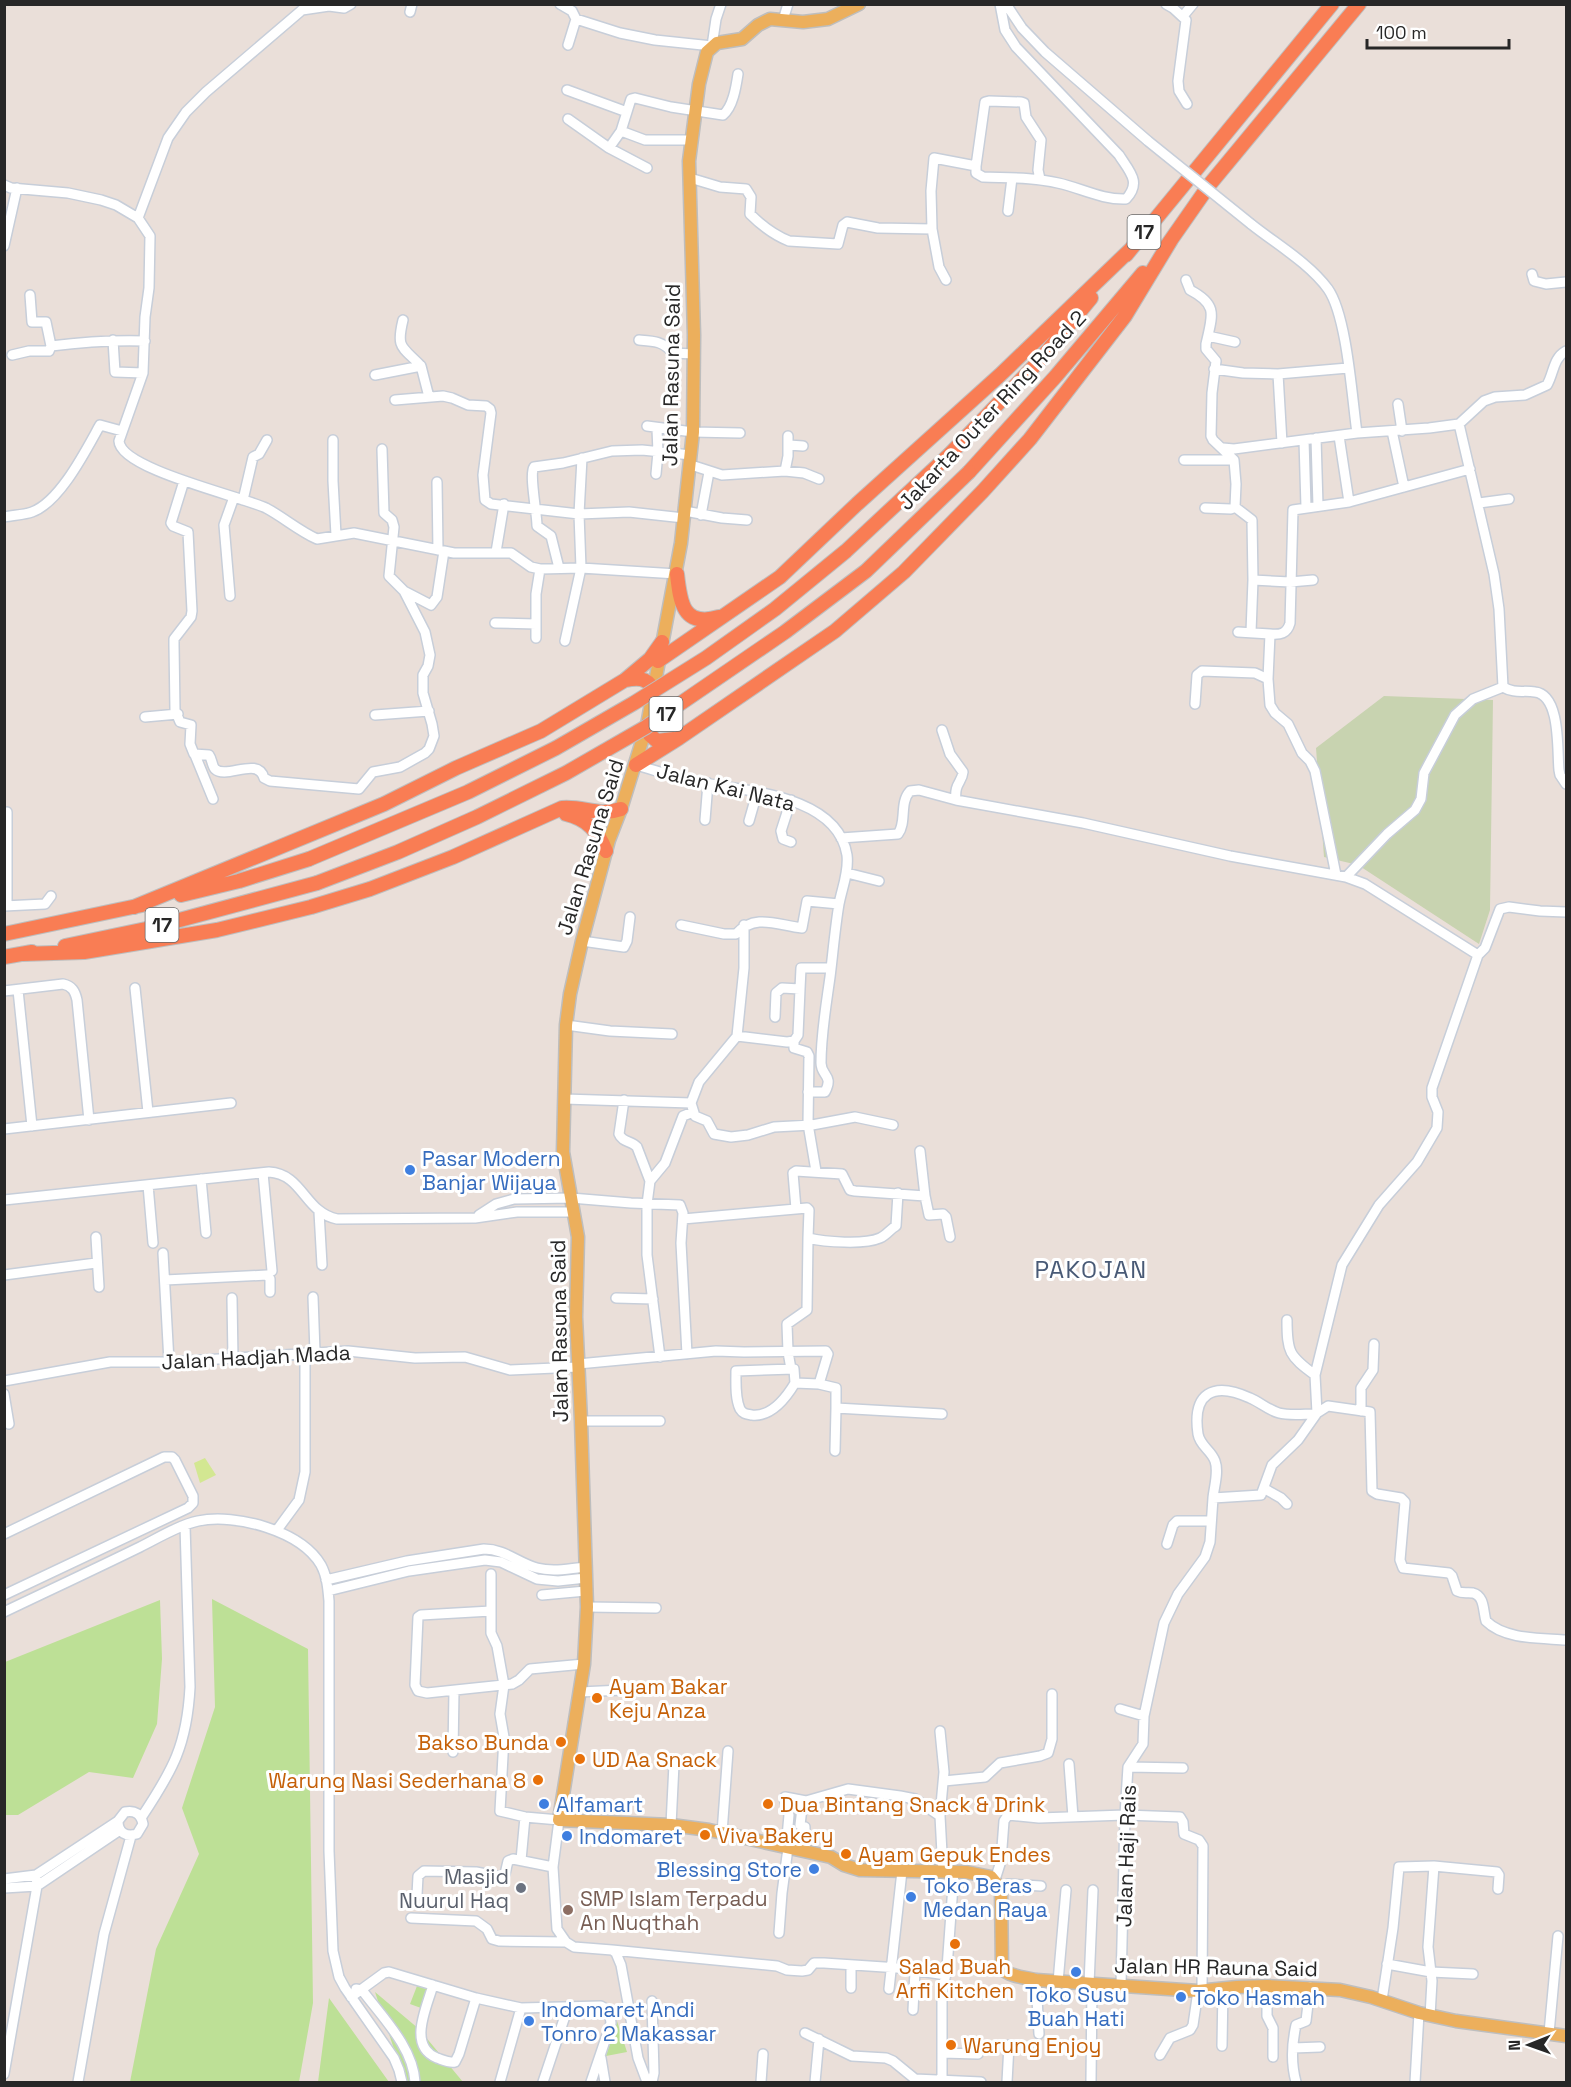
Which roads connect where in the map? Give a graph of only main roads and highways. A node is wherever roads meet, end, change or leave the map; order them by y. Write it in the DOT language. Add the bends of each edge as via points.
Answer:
graph roads {
  1 [pos="859,4"];
  2 [pos="1332,4"];
  3 [pos="1359,4"];
  4 [pos="1171,240"];
  5 [pos="1131,249"];
  6 [pos="677,574"];
  7 [pos="729,614"];
  8 [pos="662,642"];
  9 [pos="658,661"];
  10 [pos="625,680"];
  11 [pos="653,689"];
  12 [pos="647,725"];
  13 [pos="679,738"];
  14 [pos="636,765"];
  15 [pos="621,809"];
  16 [pos="549,813"];
  17 [pos="606,851"];
  18 [pos="134,907"];
  19 [pos="4,934"];
  20 [pos="23,954"];
  21 [pos="4,957"];
  22 [pos="998,1884"];
  23 [pos="1566,2036"];
  1 -- 6 [label="main road, Jalan Rasuna Said" via="828,19 767,20 742,39 712,46 704,61 695,110 690,178 693,432"];
  2 -- 5 [label="highway, Jakarta Outer Ring Road 2 / 17"];
  3 -- 4 [label="highway, Jakarta Outer Ring Road 2 / 17" via="1210,184"];
  4 -- 13 [label="highway" via="1125,316 1037,429 904,572 835,631"];
  4 -- 20 [label="highway, Jakarta Outer Ring Road 2 / 17, bridge" via="969,472 866,571 646,727 477,817 316,883 146,929"];
  5 -- 7 [label="highway" via="780,577"];
  5 -- 18 [label="highway, Jakarta Outer Ring Road 2 / 17, bridge" via="1040,360 950,454 846,551 706,658 556,748 468,792 309,859"];
  6 -- 7 [label="highway" via="683,609 693,617 706,621"];
  6 -- 8 [label="main road, Jalan Rasuna Said"];
  7 -- 9 [label="highway"];
  8 -- 9 [label="main road, Jalan Rasuna Said"];
  8 -- 10 [label="highway" via="650,659"];
  9 -- 11 [label="main road, Jalan Rasuna Said"];
  10 -- 11 [label="highway" via="644,680"];
  10 -- 18 [label="highway" via="541,731 384,804"];
  11 -- 12 [label="main road, Jalan Rasuna Said"];
  12 -- 13 [label="highway" via="657,741"];
  12 -- 14 [label="main road, Jalan Rasuna Said"];
  13 -- 14 [label="highway"];
  14 -- 15 [label="main road, Jalan Rasuna Said"];
  15 -- 16 [label="highway" via="604,813 571,807"];
  15 -- 17 [label="main road, Jalan Rasuna Said"];
  16 -- 17 [label="highway" via="586,822 596,831"];
  16 -- 20 [label="highway" via="453,857 311,907 216,930 84,952"];
  17 -- 22 [label="main road, Jalan Rasuna Said" via="582,941 566,1025 563,1152 578,1237 575,1310 587,1607 584,1664 559,1820 671,1825 831,1857 860,1870 985,1875"];
  18 -- 19 [label="highway, Jakarta Outer Ring Road 2 / 17"];
  20 -- 21 [label="highway, Jakarta Outer Ring Road 2 / 17"];
  22 -- 23 [label="main road, Jalan HR Rauna Said" via="1002,1969 1009,1974 1058,1982 1200,1991 1310,1987 1348,1992 1456,2021"];
}
